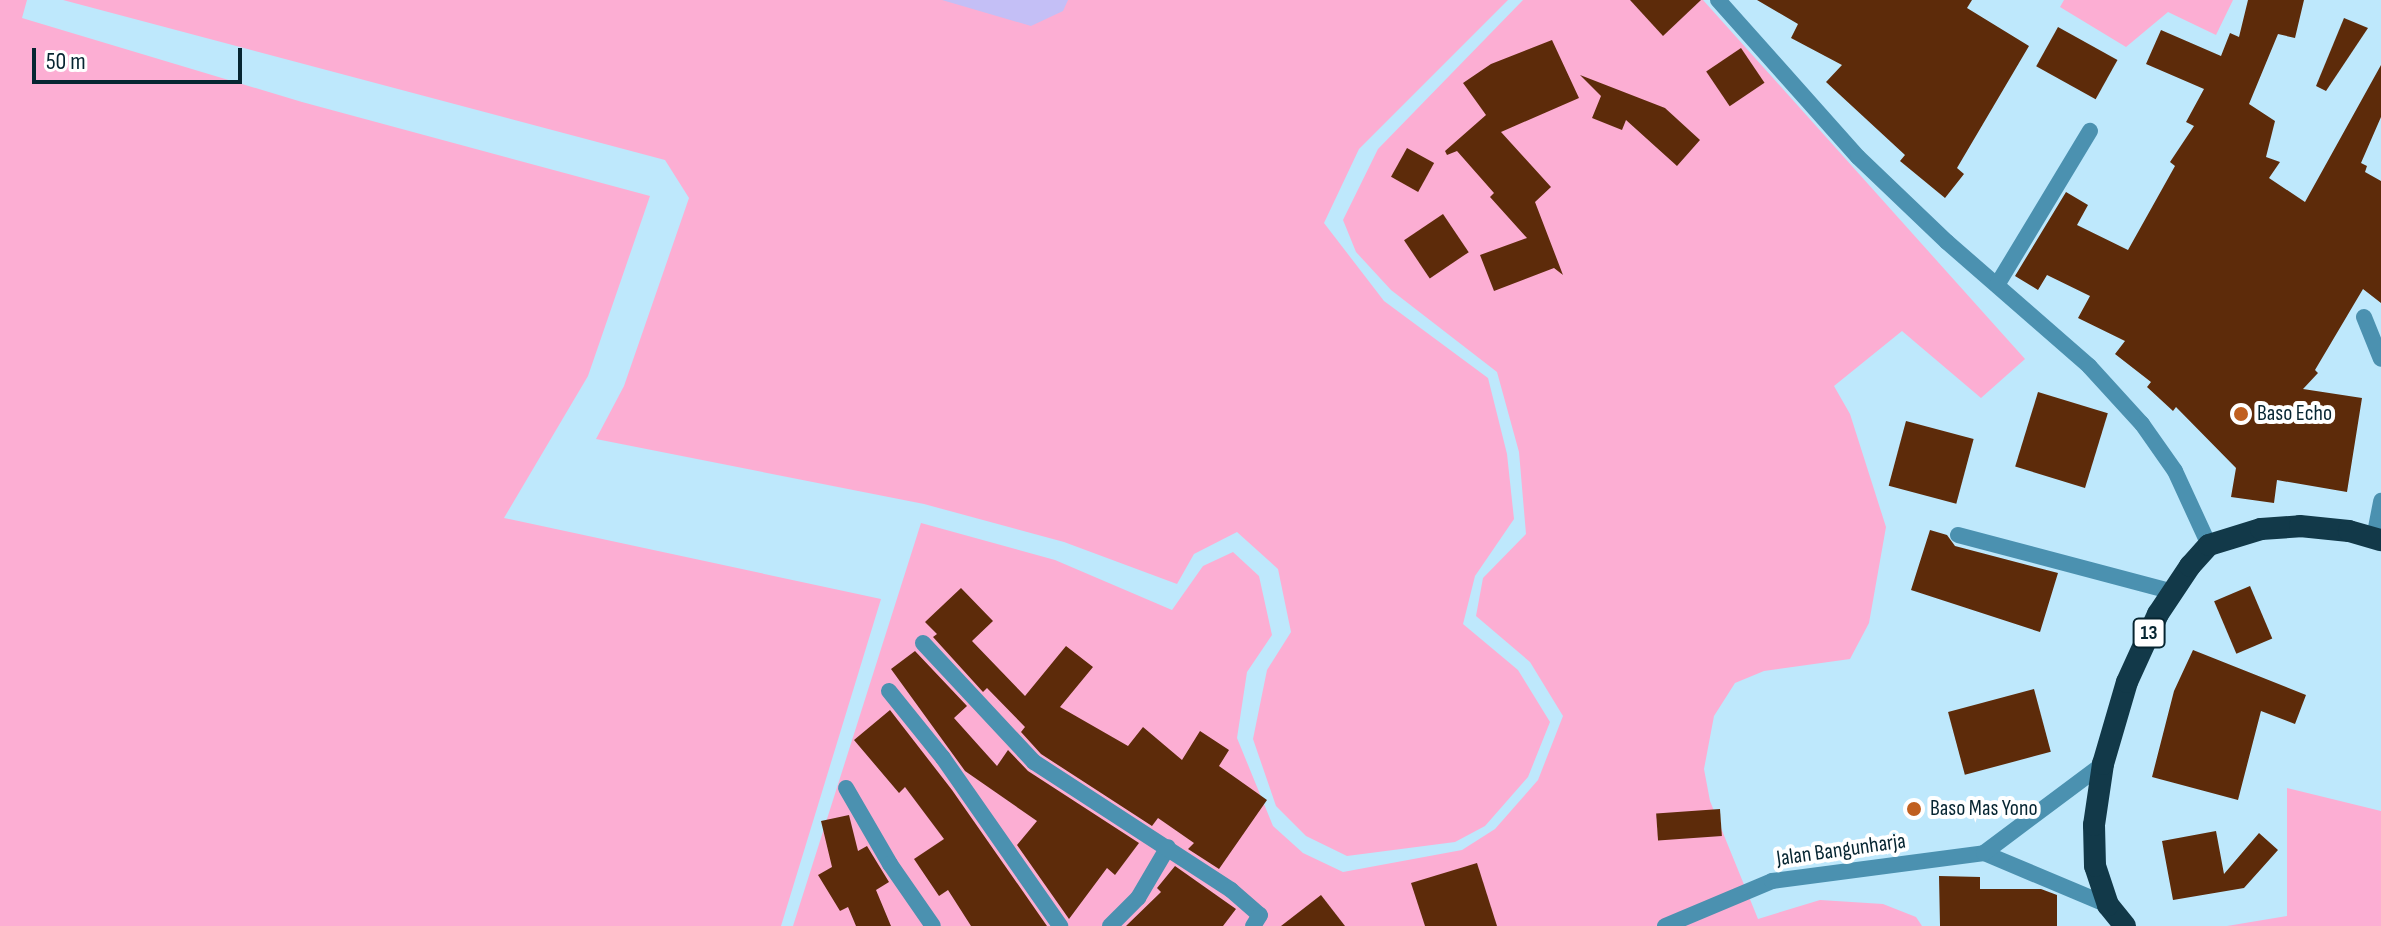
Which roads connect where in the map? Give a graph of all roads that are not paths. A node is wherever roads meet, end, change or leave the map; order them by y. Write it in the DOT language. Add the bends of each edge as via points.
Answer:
graph roads {
  1 [pos="1718,0"];
  2 [pos="2090,131"];
  3 [pos="1997,285"];
  4 [pos="2364,317"];
  5 [pos="2381,359"];
  6 [pos="2381,501"];
  7 [pos="1958,535"];
  8 [pos="2377,539"];
  9 [pos="2209,545"];
  10 [pos="2173,592"];
  11 [pos="923,643"];
  12 [pos="889,691"];
  13 [pos="2103,764"];
  14 [pos="846,788"];
  15 [pos="1168,847"];
  16 [pos="1984,853"];
  17 [pos="2108,905"];
  18 [pos="933,926"];
  19 [pos="1060,926"];
  20 [pos="1110,926"];
  21 [pos="1253,926"];
  22 [pos="1665,926"];
  23 [pos="2125,926"];
  1 -- 3 [label="street" via="1858,157"];
  2 -- 3 [label="street"];
  3 -- 9 [label="street" via="2089,366 2142,424 2175,471"];
  4 -- 5 [label="street"];
  6 -- 8 [label="street"];
  7 -- 10 [label="street"];
  8 -- 9 [label="highway" via="2300,526 2261,529"];
  9 -- 10 [label="highway, 13"];
  10 -- 13 [label="highway, 13" via="2127,682"];
  11 -- 15 [label="street" via="1042,768"];
  12 -- 19 [label="street" via="943,758"];
  13 -- 16 [label="street"];
  13 -- 17 [label="highway, 13" via="2094,825 2095,866"];
  14 -- 18 [label="street"];
  15 -- 20 [label="street" via="1138,898"];
  15 -- 21 [label="street" via="1260,915"];
  16 -- 17 [label="street"];
  16 -- 22 [label="street, Jalan Bangunharja" via="1772,881"];
  17 -- 23 [label="highway, 13"];
}
